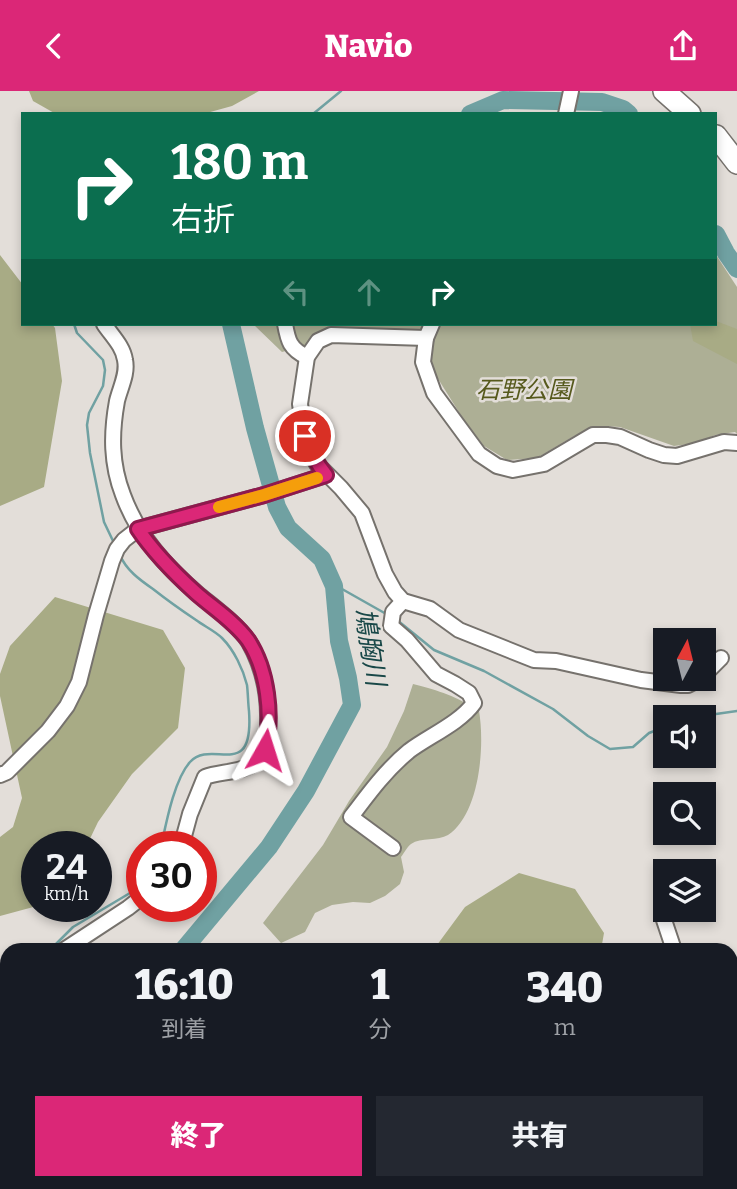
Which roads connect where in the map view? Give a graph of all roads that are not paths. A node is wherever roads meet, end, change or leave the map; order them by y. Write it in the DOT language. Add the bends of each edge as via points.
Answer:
graph roads {
  1 [pos="571,91"];
  2 [pos="664,91"];
  3 [pos="566,112"];
  4 [pos="688,112"];
  5 [pos="717,137"];
  6 [pos="717,137"];
  7 [pos="737,155"];
  8 [pos="737,163"];
  9 [pos="106,326"];
  10 [pos="285,326"];
  11 [pos="431,326"];
  12 [pos="426,338"];
  13 [pos="307,357"];
  14 [pos="737,443"];
  15 [pos="326,475"];
  16 [pos="138,529"];
  17 [pos="403,601"];
  18 [pos="721,658"];
  19 [pos="716,663"];
  20 [pos="653,682"];
  21 [pos="0,775"];
  22 [pos="185,831"];
  23 [pos="393,848"];
  24 [pos="126,909"];
  25 [pos="665,922"];
  26 [pos="75,943"];
  27 [pos="672,943"];
  1 -- 3 [label="street"];
  2 -- 4 [label="highway"];
  5 -- 7 [label="highway"];
  6 -- 8 [label="highway"];
  9 -- 16 [label="street" via="120,344 126,362 112,437 113,459 122,495"];
  10 -- 13 [label="street" via="288,340"];
  11 -- 12 [label="street"];
  12 -- 13 [label="street" via="331,335 318,341"];
  12 -- 14 [label="street" via="423,362 434,393 478,454 497,466 513,470 544,464 593,435 620,437 677,456 724,442"];
  13 -- 15 [label="street" via="300,404 304,429 310,451"];
  15 -- 16 [label="street"];
  15 -- 17 [label="street" via="362,513 385,574"];
  16 -- 21 [label="street" via="124,540 112,561 79,682 67,706 48,731"];
  16 -- 22 [label="street" via="156,554 248,641 269,702 267,743 259,760 205,777"];
  17 -- 20 [label="street" via="430,609 459,630 534,660"];
  17 -- 23 [label="street" via="393,612 391,626 436,674 470,693 474,703 467,713 389,769 352,817"];
  18 -- 19 [label="street"];
  24 -- 26 [label="street"];
  25 -- 27 [label="street"];
}
